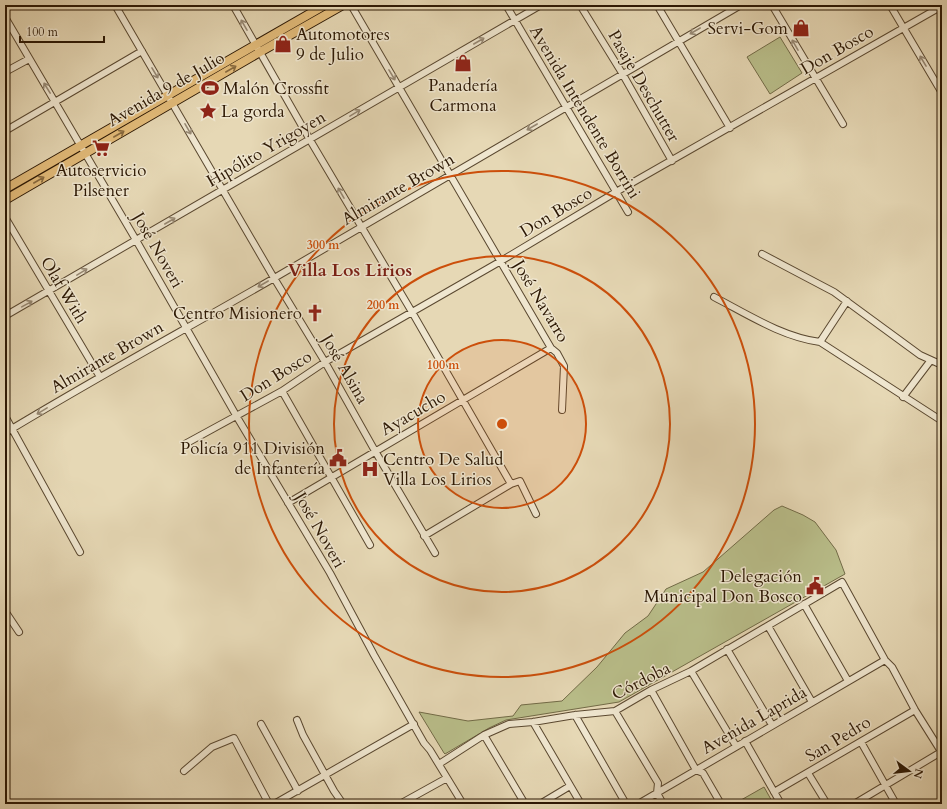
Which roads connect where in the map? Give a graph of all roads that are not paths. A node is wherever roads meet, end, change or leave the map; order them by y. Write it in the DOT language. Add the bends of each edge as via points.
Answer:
graph roads {
  1 [pos="123,5"];
  2 [pos="233,5"];
  3 [pos="325,5"];
  4 [pos="343,5"];
  5 [pos="351,5"];
  6 [pos="506,5"];
  7 [pos="541,5"];
  8 [pos="580,5"];
  9 [pos="657,5"];
  10 [pos="741,5"];
  11 [pos="772,5"];
  12 [pos="890,5"];
  13 [pos="942,6"];
  14 [pos="116,7"];
  15 [pos="5,18"];
  16 [pos="515,20"];
  17 [pos="903,28"];
  18 [pos="678,41"];
  19 [pos="258,48"];
  20 [pos="142,51"];
  21 [pos="29,59"];
  22 [pos="5,72"];
  23 [pos="622,73"];
  24 [pos="815,79"];
  25 [pos="399,86"];
  26 [pos="942,93"];
  27 [pos="171,99"];
  28 [pos="56,102"];
  29 [pos="566,108"];
  30 [pos="843,124"];
  31 [pos="730,128"];
  32 [pos="5,131"];
  33 [pos="310,140"];
  34 [pos="81,146"];
  35 [pos="85,154"];
  36 [pos="672,161"];
  37 [pos="451,175"];
  38 [pos="5,189"];
  39 [pos="224,190"];
  40 [pos="616,192"];
  41 [pos="5,200"];
  42 [pos="628,212"];
  43 [pos="5,217"];
  44 [pos="361,227"];
  45 [pos="136,240"];
  46 [pos="762,254"];
  47 [pos="501,261"];
  48 [pos="274,278"];
  49 [pos="48,292"];
  50 [pos="714,297"];
  51 [pos="847,301"];
  52 [pos="412,312"];
  53 [pos="5,316"];
  54 [pos="186,328"];
  55 [pos="820,342"];
  56 [pos="551,348"];
  57 [pos="931,360"];
  58 [pos="325,362"];
  59 [pos="942,365"];
  60 [pos="100,377"];
  61 [pos="282,391"];
  62 [pos="903,397"];
  63 [pos="463,400"];
  64 [pos="562,410"];
  65 [pos="5,416"];
  66 [pos="237,417"];
  67 [pos="942,421"];
  68 [pos="12,428"];
  69 [pos="5,433"];
  70 [pos="185,444"];
  71 [pos="375,451"];
  72 [pos="332,476"];
  73 [pos="512,484"];
  74 [pos="288,503"];
  75 [pos="536,514"];
  76 [pos="424,536"];
  77 [pos="370,546"];
  78 [pos="80,552"];
  79 [pos="435,553"];
  80 [pos="804,604"];
  81 [pos="5,611"];
  82 [pos="768,626"];
  83 [pos="19,632"];
  84 [pos="727,650"];
  85 [pos="884,660"];
  86 [pos="691,671"];
  87 [pos="848,680"];
  88 [pos="651,690"];
  89 [pos="812,702"];
  90 [pos="915,710"];
  91 [pos="615,711"];
  92 [pos="575,715"];
  93 [pos="297,720"];
  94 [pos="533,722"];
  95 [pos="262,724"];
  96 [pos="414,724"];
  97 [pos="772,725"];
  98 [pos="484,735"];
  99 [pos="745,741"];
  100 [pos="862,742"];
  101 [pos="736,746"];
  102 [pos="942,753"];
  103 [pos="439,764"];
  104 [pos="184,770"];
  105 [pos="696,770"];
  106 [pos="808,773"];
  107 [pos="326,775"];
  108 [pos="447,778"];
  109 [pos="886,785"];
  110 [pos="570,786"];
  111 [pos="298,790"];
  112 [pos="774,792"];
  113 [pos="657,793"];
  114 [pos="269,804"];
  115 [pos="274,804"];
  116 [pos="344,804"];
  117 [pos="400,804"];
  118 [pos="463,804"];
  119 [pos="525,804"];
  120 [pos="540,804"];
  121 [pos="581,804"];
  122 [pos="626,804"];
  123 [pos="638,804"];
  124 [pos="664,804"];
  125 [pos="721,804"];
  126 [pos="781,804"];
  127 [pos="827,804"];
  128 [pos="854,804"];
  129 [pos="896,804"];
  1 -- 14 [label="street"];
  19 -- 2 [label="street, one-way"];
  3 -- 19 [label="main road, Avenida 9 de Julio"];
  4 -- 19 [label="main road, Avenida 9 de Julio"];
  5 -- 25 [label="street, José Navarro, one-way"];
  6 -- 16 [label="street, Avenida Intendente Borrini"];
  7 -- 16 [label="street, Hipólito Yrigoyen"];
  8 -- 23 [label="street, Pasaje Deschutter"];
  9 -- 18 [label="street"];
  10 -- 18 [label="street, Almirante Brown, one-way"];
  24 -- 11 [label="street, one-way"];
  12 -- 17 [label="street"];
  13 -- 17 [label="street, Don Bosco"];
  14 -- 20 [label="street, José Alsina"];
  15 -- 21 [label="street, José Noveri"];
  25 -- 16 [label="street, Hipólito Yrigoyen, one-way"];
  16 -- 29 [label="street, Avenida Intendente Borrini"];
  17 -- 24 [label="street, Don Bosco"];
  26 -- 17 [label="street, one-way"];
  18 -- 23 [label="street, Almirante Brown"];
  18 -- 31 [label="street"];
  19 -- 27 [label="main road, Avenida 9 de Julio"];
  19 -- 33 [label="street"];
  20 -- 27 [label="street, José Alsina, one-way"];
  20 -- 28 [label="street"];
  21 -- 22 [label="street"];
  28 -- 21 [label="street, José Noveri, one-way"];
  23 -- 29 [label="street, Almirante Brown"];
  23 -- 36 [label="street, Pasaje Deschutter"];
  24 -- 30 [label="street"];
  24 -- 31 [label="street, Don Bosco"];
  33 -- 25 [label="street, Hipólito Yrigoyen, one-way"];
  25 -- 37 [label="street, José Navarro"];
  27 -- 34 [label="main road, Avenida 9 de Julio"];
  35 -- 27 [label="main road, Avenida 9 de Julio, one-way"];
  27 -- 39 [label="street, José Alsina, one-way"];
  28 -- 32 [label="street"];
  28 -- 34 [label="street, José Noveri"];
  29 -- 37 [label="street, Almirante Brown, one-way"];
  29 -- 40 [label="street, Avenida Intendente Borrini"];
  31 -- 36 [label="street, Don Bosco"];
  33 -- 39 [label="street, Hipólito Yrigoyen"];
  44 -- 33 [label="street, one-way"];
  34 -- 35 [label="street, José Noveri"];
  34 -- 38 [label="main road, Avenida 9 de Julio"];
  41 -- 35 [label="main road, Avenida 9 de Julio, one-way"];
  35 -- 45 [label="street, José Noveri"];
  36 -- 40 [label="street, Don Bosco"];
  37 -- 44 [label="street, Almirante Brown"];
  37 -- 47 [label="street, José Navarro"];
  45 -- 39 [label="street, Hipólito Yrigoyen, one-way"];
  39 -- 48 [label="street, José Alsina"];
  40 -- 42 [label="street, Avenida Intendente Borrini"];
  40 -- 47 [label="street, Don Bosco"];
  43 -- 49 [label="street, Olaf With"];
  44 -- 48 [label="street, Almirante Brown"];
  44 -- 52 [label="street"];
  49 -- 45 [label="street, Hipólito Yrigoyen, one-way"];
  45 -- 54 [label="street, José Noveri"];
  46 -- 51 [label="street"];
  47 -- 52 [label="street, Don Bosco"];
  47 -- 56 [label="street, José Navarro"];
  48 -- 54 [label="street, Almirante Brown, one-way"];
  48 -- 58 [label="street, José Alsina"];
  53 -- 49 [label="street, Hipólito Yrigoyen, one-way"];
  49 -- 60 [label="street, Olaf With"];
  50 -- 55 [label="street" via="781,331"];
  51 -- 55 [label="street"];
  51 -- 57 [label="street" via="920,355"];
  52 -- 58 [label="street, Don Bosco"];
  52 -- 63 [label="street"];
  54 -- 60 [label="street, Almirante Brown"];
  54 -- 66 [label="street, José Noveri"];
  55 -- 62 [label="street"];
  56 -- 63 [label="street, Ayacucho"];
  56 -- 64 [label="street, José Navarro" via="564,366"];
  57 -- 59 [label="street"];
  57 -- 62 [label="street"];
  58 -- 61 [label="street, Don Bosco"];
  58 -- 71 [label="street, José Alsina"];
  60 -- 68 [label="street, Almirante Brown, one-way"];
  61 -- 66 [label="street, Don Bosco"];
  61 -- 72 [label="street"];
  62 -- 67 [label="street"];
  63 -- 71 [label="street, Ayacucho"];
  63 -- 73 [label="street"];
  65 -- 68 [label="street"];
  66 -- 70 [label="street, Don Bosco"];
  66 -- 74 [label="street, José Noveri"];
  68 -- 69 [label="street, Almirante Brown"];
  68 -- 78 [label="street"];
  71 -- 72 [label="street, Ayacucho"];
  71 -- 76 [label="street, José Alsina"];
  72 -- 74 [label="street, Ayacucho"];
  72 -- 77 [label="street"];
  73 -- 75 [label="street" via="520,481"];
  73 -- 76 [label="street"];
  74 -- 96 [label="street, José Noveri"];
  76 -- 79 [label="street, José Alsina"];
  80 -- 82 [label="street, Córdoba"];
  80 -- 85 [label="street, Córdoba" via="842,582"];
  80 -- 87 [label="street"];
  81 -- 83 [label="street"];
  82 -- 84 [label="street, Córdoba"];
  82 -- 89 [label="street"];
  84 -- 86 [label="street, Córdoba"];
  84 -- 97 [label="street"];
  85 -- 87 [label="street, Avenida Laprida"];
  85 -- 90 [label="street" via="892,667"];
  86 -- 88 [label="street, Córdoba"];
  86 -- 101 [label="street"];
  87 -- 89 [label="street, Avenida Laprida"];
  88 -- 91 [label="street, Córdoba"];
  88 -- 105 [label="street"];
  89 -- 97 [label="street, Avenida Laprida"];
  90 -- 100 [label="street, San Pedro"];
  90 -- 102 [label="street"];
  91 -- 92 [label="street, Córdoba"];
  91 -- 113 [label="street" via="658,782"];
  92 -- 94 [label="street, Córdoba"];
  92 -- 122 [label="street"];
  93 -- 107 [label="street"];
  94 -- 98 [label="street, Córdoba" via="509,724"];
  94 -- 110 [label="street"];
  95 -- 111 [label="street"];
  96 -- 103 [label="street, José Noveri"];
  96 -- 107 [label="street"];
  97 -- 99 [label="street, Avenida Laprida"];
  98 -- 103 [label="street, Córdoba"];
  98 -- 119 [label="street"];
  99 -- 101 [label="street, Avenida Laprida"];
  99 -- 112 [label="street"];
  100 -- 106 [label="street, San Pedro"];
  100 -- 109 [label="street"];
  101 -- 105 [label="street, Avenida Laprida"];
  102 -- 109 [label="street"];
  103 -- 108 [label="street, José Noveri"];
  104 -- 114 [label="street" via="212,747 234,738"];
  105 -- 113 [label="street, Avenida Laprida"];
  105 -- 125 [label="street" via="703,773"];
  106 -- 112 [label="street, San Pedro"];
  106 -- 127 [label="street"];
  107 -- 111 [label="street"];
  107 -- 116 [label="street"];
  108 -- 117 [label="street"];
  108 -- 118 [label="street, José Noveri"];
  109 -- 128 [label="street"];
  109 -- 129 [label="street"];
  110 -- 120 [label="street"];
  110 -- 121 [label="street"];
  111 -- 115 [label="street"];
  112 -- 126 [label="street"];
  113 -- 123 [label="street, Avenida Laprida"];
  113 -- 124 [label="street"];
}
